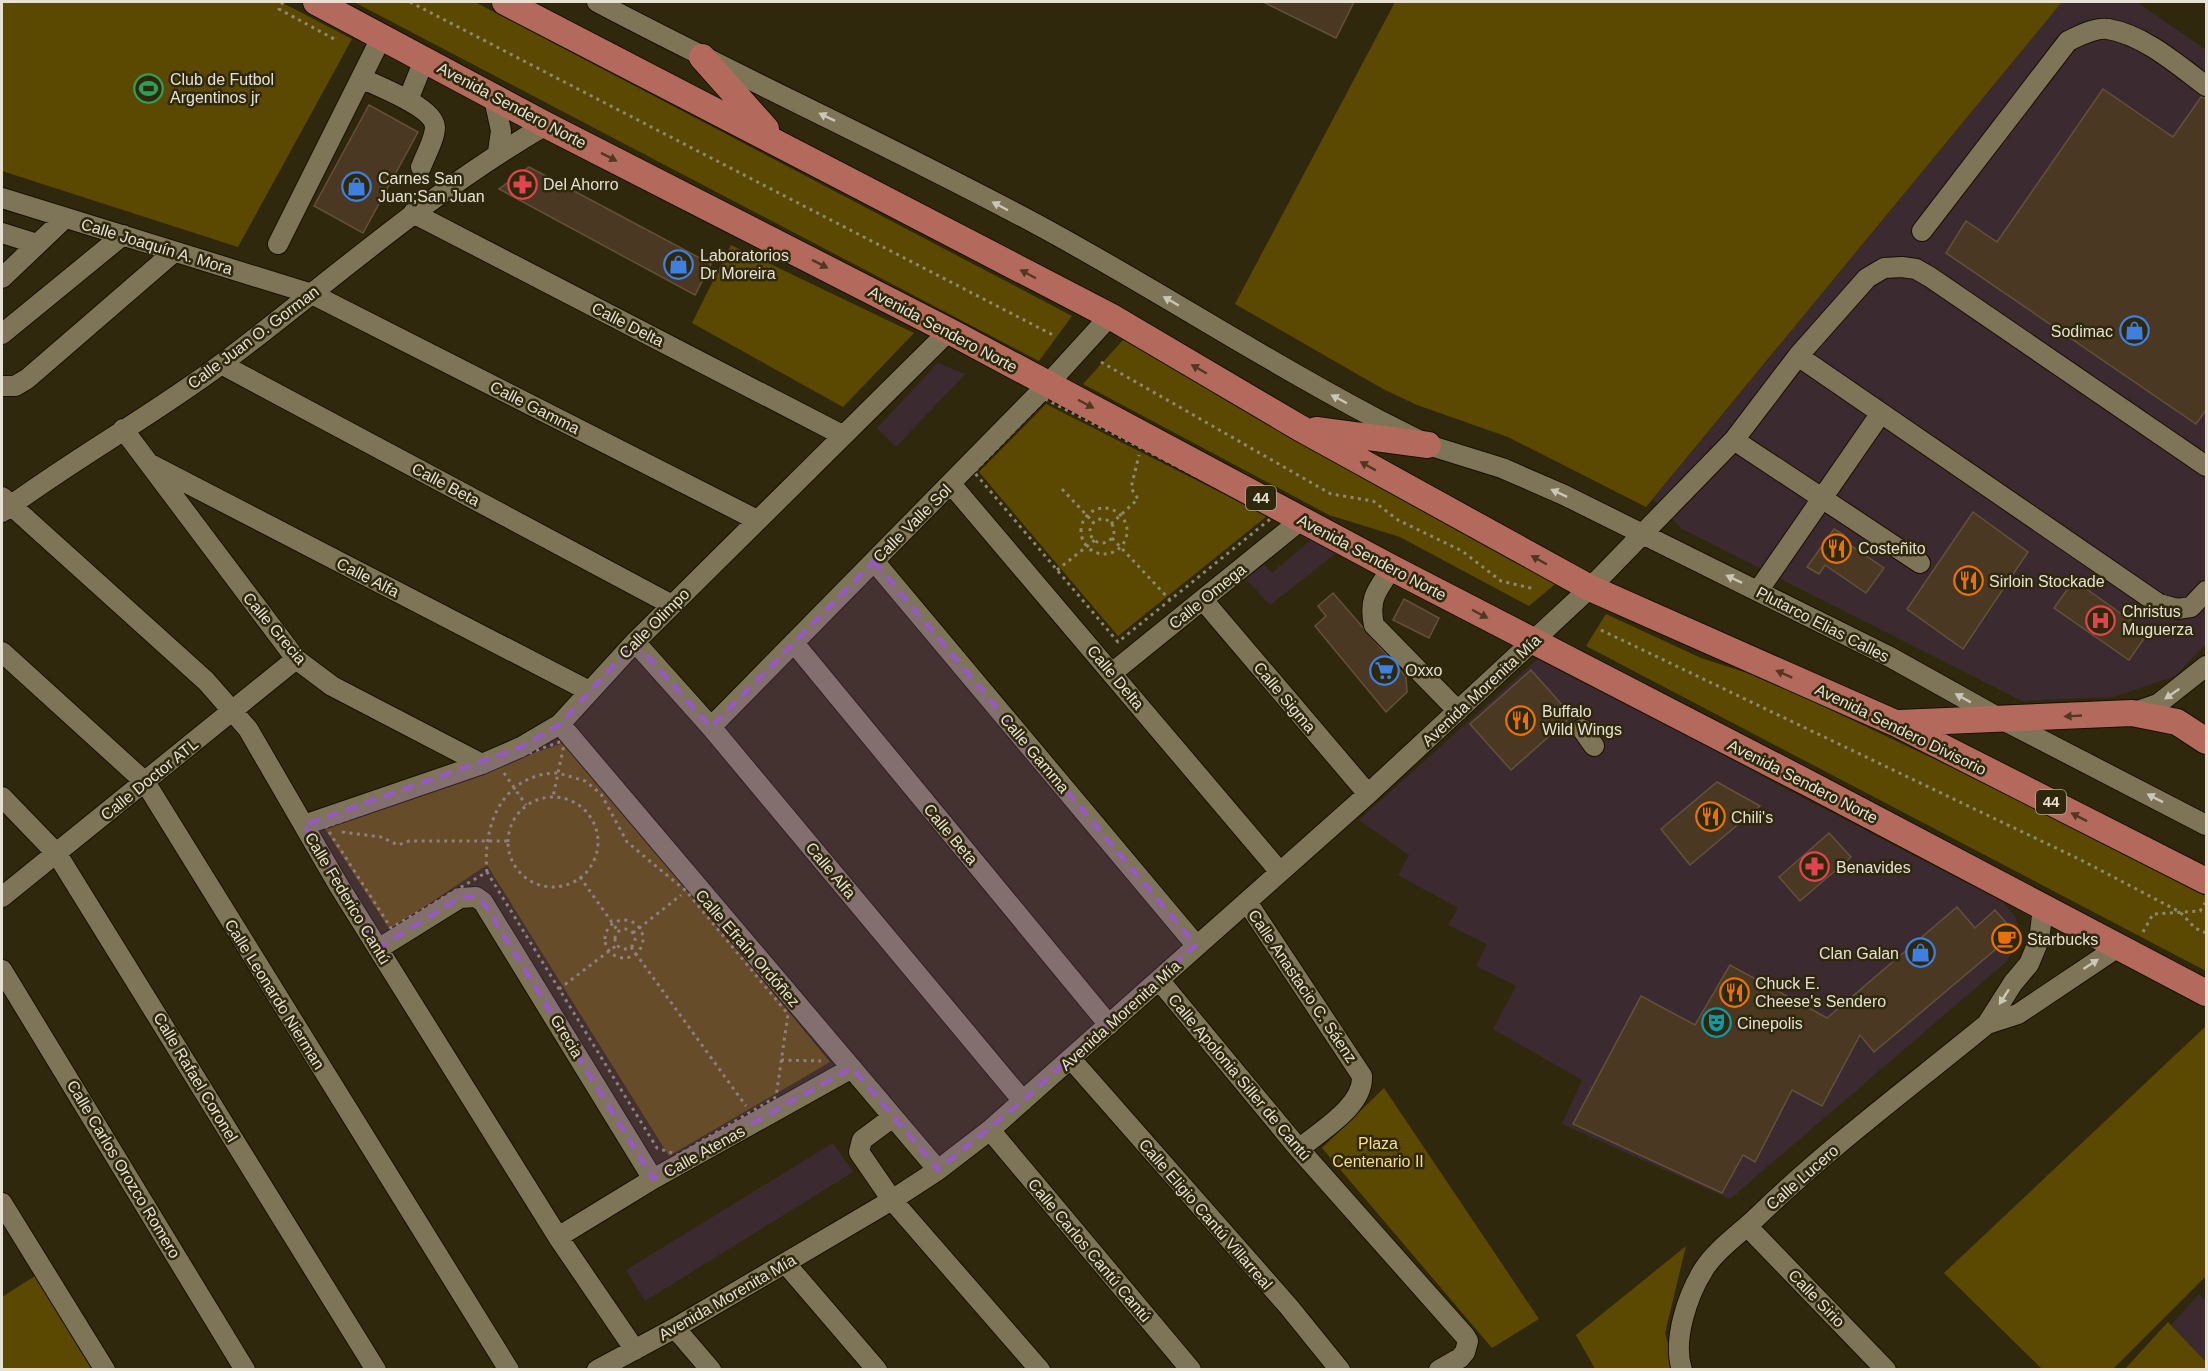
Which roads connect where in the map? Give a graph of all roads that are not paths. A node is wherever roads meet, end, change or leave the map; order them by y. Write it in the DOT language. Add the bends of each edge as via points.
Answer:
graph roads {
  1 [pos="316,2"];
  2 [pos="505,2"];
  3 [pos="597,2"];
  4 [pos="382,36"];
  5 [pos="702,57"];
  6 [pos="424,58"];
  7 [pos="361,78"];
  8 [pos="2206,86"];
  9 [pos="493,94"];
  10 [pos="408,100"];
  11 [pos="546,125"];
  12 [pos="777,141"];
  13 [pos="498,152"];
  14 [pos="421,167"];
  15 [pos="2,198"];
  16 [pos="413,213"];
  17 [pos="66,218"];
  18 [pos="1922,231"];
  19 [pos="2,233"];
  20 [pos="123,235"];
  21 [pos="37,244"];
  22 [pos="278,244"];
  23 [pos="174,252"];
  24 [pos="2,278"];
  25 [pos="312,294"];
  26 [pos="1110,316"];
  27 [pos="949,331"];
  28 [pos="2,334"];
  29 [pos="1798,356"];
  30 [pos="221,364"];
  31 [pos="1048,384"];
  32 [pos="2,386"];
  33 [pos="1881,413"];
  34 [pos="1300,428"];
  35 [pos="123,429"];
  36 [pos="842,435"];
  37 [pos="1734,440"];
  38 [pos="1428,445"];
  39 [pos="147,462"];
  40 [pos="2206,466"];
  41 [pos="951,484"];
  42 [pos="1822,499"];
  43 [pos="4,505"];
  44 [pos="757,520"];
  45 [pos="1301,520"];
  46 [pos="1644,535"];
  47 [pos="874,561"];
  48 [pos="1920,563"];
  49 [pos="1392,568"];
  50 [pos="1590,588"];
  51 [pos="1758,591"];
  52 [pos="2206,591"];
  53 [pos="1203,600"];
  54 [pos="672,605"];
  55 [pos="635,642"];
  56 [pos="1533,642"];
  57 [pos="794,643"];
  58 [pos="2,652"];
  59 [pos="296,659"];
  60 [pos="2206,666"];
  61 [pos="1112,673"];
  62 [pos="589,691"];
  63 [pos="233,711"];
  64 [pos="1458,711"];
  65 [pos="2132,713"];
  66 [pos="2001,719"];
  67 [pos="1895,723"];
  68 [pos="560,724"];
  69 [pos="711,727"];
  70 [pos="1582,729"];
  71 [pos="2206,741"];
  72 [pos="1594,746"];
  73 [pos="490,764"];
  74 [pos="145,782"];
  75 [pos="1368,794"];
  76 [pos="2,796"];
  77 [pos="304,825"];
  78 [pos="2206,825"];
  79 [pos="57,854"];
  80 [pos="1280,872"];
  81 [pos="2206,881"];
  82 [pos="2,897"];
  83 [pos="1247,902"];
  84 [pos="2043,908"];
  85 [pos="1196,945"];
  86 [pos="2118,947"];
  87 [pos="378,949"];
  88 [pos="2029,964"];
  89 [pos="2,970"];
  90 [pos="1159,980"];
  91 [pos="2054,988"];
  92 [pos="2206,993"];
  93 [pos="1987,1024"];
  94 [pos="1109,1025"];
  95 [pos="1071,1059"];
  96 [pos="852,1068"];
  97 [pos="1023,1101"];
  98 [pos="893,1117"];
  99 [pos="990,1130"];
  100 [pos="1299,1149"];
  101 [pos="938,1170"];
  102 [pos="653,1179"];
  103 [pos="892,1200"];
  104 [pos="2,1203"];
  105 [pos="1747,1226"];
  106 [pos="558,1237"];
  107 [pos="786,1264"];
  108 [pos="675,1328"];
  109 [pos="635,1350"];
  110 [pos="1684,1368"];
  111 [pos="105,1370"];
  112 [pos="245,1370"];
  113 [pos="375,1370"];
  114 [pos="509,1370"];
  115 [pos="597,1370"];
  116 [pos="711,1370"];
  117 [pos="877,1370"];
  118 [pos="1040,1370"];
  119 [pos="1191,1370"];
  120 [pos="1340,1370"];
  121 [pos="1439,1370"];
  122 [pos="1886,1370"];
  1 -- 4 [label="main road, Avenida Sendero Norte / 44"];
  2 -- 12 [label="main road, 44"];
  3 -- 5 [label="street"];
  4 -- 6 [label="main road, Avenida Sendero Norte / 44"];
  4 -- 7 [label="street"];
  5 -- 12 [label="main road"];
  38 -- 5 [label="street, one-way" via="1330,395 1040,226 873,139"];
  6 -- 9 [label="main road, Avenida Sendero Norte / 44"];
  6 -- 10 [label="street"];
  7 -- 10 [label="street"];
  7 -- 22 [label="street"];
  8 -- 18 [label="street" via="2156,50 2107,29 2068,41"];
  9 -- 11 [label="main road, Avenida Sendero Norte / 44"];
  9 -- 13 [label="street" via="501,131"];
  10 -- 14 [label="street" via="425,111 435,126"];
  11 -- 13 [label="street, Calle Juan O. Gorman"];
  11 -- 27 [label="main road, Avenida Sendero Norte / 44, one-way"];
  26 -- 12 [label="main road, 44, one-way"];
  13 -- 16 [label="street, Calle Juan O. Gorman"];
  15 -- 17 [label="street, Calle Joaquín A. Mora"];
  16 -- 25 [label="street, Calle Juan O. Gorman"];
  16 -- 36 [label="street, Calle Delta"];
  17 -- 20 [label="street, Calle Joaquín A. Mora"];
  17 -- 21 [label="street"];
  19 -- 21 [label="street"];
  20 -- 23 [label="street, Calle Joaquín A. Mora"];
  20 -- 28 [label="street"];
  21 -- 24 [label="street"];
  23 -- 25 [label="street, Calle Joaquín A. Mora"];
  23 -- 32 [label="street" via="27,379 15,386"];
  25 -- 30 [label="street, Calle Juan O. Gorman"];
  25 -- 44 [label="street, Calle Gamma"];
  26 -- 31 [label="street, Calle Valle Sol"];
  34 -- 26 [label="main road, 44, one-way"];
  27 -- 31 [label="main road, Avenida Sendero Norte / 44"];
  27 -- 36 [label="street, Calle Olimpo"];
  29 -- 33 [label="street"];
  29 -- 37 [label="street, Avenida Morenita Mía"];
  29 -- 40 [label="street, Avenida Morenita Mía" via="1867,278 1884,267 1916,269"];
  30 -- 35 [label="street, Calle Juan O. Gorman"];
  30 -- 54 [label="street, Calle Beta"];
  31 -- 41 [label="street, Calle Valle Sol"];
  31 -- 45 [label="main road, Avenida Sendero Norte / 44, one-way"];
  33 -- 42 [label="street"];
  33 -- 52 [label="street" via="2159,604 2177,609 2191,607"];
  34 -- 38 [label="main road"];
  50 -- 34 [label="main road, 44, one-way"];
  35 -- 39 [label="street, Calle Grecia"];
  35 -- 43 [label="street, Calle Juan O. Gorman"];
  36 -- 44 [label="street, Calle Olimpo"];
  37 -- 42 [label="street"];
  37 -- 46 [label="street, Avenida Morenita Mía"];
  46 -- 38 [label="street, Plutarco Elias Calles, one-way" via="1502,468"];
  39 -- 59 [label="street, Calle Grecia"];
  39 -- 62 [label="street, Calle Alfa"];
  41 -- 47 [label="street, Calle Valle Sol"];
  41 -- 61 [label="street, Calle Delta"];
  42 -- 48 [label="street"];
  42 -- 51 [label="street"];
  43 -- 63 [label="street, Calle Federico Cantú" via="206,681"];
  44 -- 54 [label="street, Calle Olimpo"];
  45 -- 49 [label="main road, Avenida Sendero Norte / 44"];
  45 -- 53 [label="street, Calle Omega"];
  46 -- 50 [label="street, Avenida Morenita Mía"];
  51 -- 46 [label="street, Plutarco Elias Calles, one-way"];
  47 -- 57 [label="street, Calle Valle Sol"];
  47 -- 85 [label="street, Calle Gamma"];
  49 -- 56 [label="main road, Avenida Sendero Norte / 44, one-way"];
  49 -- 64 [label="street" via="1374,595 1374,625"];
  50 -- 56 [label="street, Avenida Morenita Mía"];
  67 -- 50 [label="main road, Avenida Sendero Divisorio / 44, one-way"];
  66 -- 51 [label="street, Plutarco Elias Calles, one-way" via="1890,657"];
  53 -- 61 [label="street, Calle Omega"];
  53 -- 75 [label="street, Calle Sigma"];
  54 -- 55 [label="street, Calle Olimpo"];
  55 -- 62 [label="street, Calle Olimpo"];
  55 -- 69 [label="street, Calle Alfa"];
  56 -- 64 [label="street, Avenida Morenita Mía"];
  56 -- 84 [label="main road, Avenida Sendero Norte / 44"];
  57 -- 69 [label="street, Calle Valle Sol"];
  57 -- 94 [label="street, Calle Beta"];
  58 -- 74 [label="street, Calle Leonardo Nierman"];
  59 -- 63 [label="street, Calle Doctor ATL"];
  59 -- 73 [label="street, Calle Grecia" via="332,686"];
  60 -- 65 [label="street, one-way" via="2158,704"];
  61 -- 80 [label="street, Calle Delta"];
  62 -- 68 [label="street, Calle Olimpo"];
  63 -- 74 [label="street, Calle Doctor ATL"];
  63 -- 77 [label="street, Calle Federico Cantú" via="261,748"];
  64 -- 75 [label="street, Avenida Morenita Mía"];
  65 -- 66 [label="main road, one-way"];
  65 -- 71 [label="main road" via="2177,722"];
  66 -- 67 [label="main road"];
  78 -- 66 [label="street, Plutarco Elias Calles, one-way"];
  81 -- 67 [label="main road, Avenida Sendero Divisorio / 44, one-way"];
  68 -- 73 [label="street, Calle Olimpo"];
  68 -- 96 [label="street, Calle Efraín Ordóñez"];
  69 -- 97 [label="street, Calle Alfa"];
  70 -- 72 [label="street"];
  73 -- 77 [label="street, Calle Olimpo"];
  74 -- 79 [label="street, Calle Doctor ATL"];
  74 -- 114 [label="street, Calle Leonardo Nierman"];
  75 -- 80 [label="street, Avenida Morenita Mía"];
  76 -- 79 [label="street, Calle Rafael Coronel"];
  77 -- 87 [label="street, Calle Federico Cantú"];
  79 -- 82 [label="street, Calle Doctor ATL"];
  79 -- 113 [label="street, Calle Rafael Coronel"];
  80 -- 83 [label="street, Avenida Morenita Mía"];
  83 -- 85 [label="street, Avenida Morenita Mía"];
  83 -- 100 [label="street, Calle Anastacio C. Sáenz" via="1362,1076 1357,1100"];
  84 -- 86 [label="main road, Avenida Sendero Norte / 44"];
  84 -- 88 [label="street, Calle Lucero" via="2039,940"];
  85 -- 90 [label="street, Avenida Morenita Mía"];
  91 -- 86 [label="street, Calle Lucero, one-way"];
  86 -- 92 [label="main road, Avenida Sendero Norte / 44"];
  87 -- 102 [label="street, Grecia" via="460,898 477,897 489,909"];
  87 -- 106 [label="street, Calle Federico Cantú"];
  88 -- 91 [label="street"];
  88 -- 93 [label="street, Calle Lucero, one-way"];
  89 -- 112 [label="street, Calle Carlos Orozco Romero"];
  90 -- 94 [label="street, Avenida Morenita Mía"];
  90 -- 100 [label="street, Calle Apolonia Siller de Cantú"];
  91 -- 93 [label="street, Calle Lucero" via="2018,1014"];
  93 -- 105 [label="street, Calle Lucero" via="1798,1176"];
  94 -- 95 [label="street, Avenida Morenita Mía"];
  95 -- 97 [label="street, Avenida Morenita Mía"];
  95 -- 120 [label="street, Calle Eligio Cantú Villarreal"];
  96 -- 98 [label="street, Calle Efraín Ordóñez"];
  96 -- 102 [label="street, Calle Atenas"];
  97 -- 99 [label="street, Avenida Morenita Mía"];
  98 -- 101 [label="street, Calle Efraín Ordóñez"];
  98 -- 103 [label="street" via="862,1140 858,1148"];
  99 -- 101 [label="street, Avenida Morenita Mía"];
  99 -- 119 [label="street, Calle Carlos Cantú Cantú"];
  100 -- 121 [label="street, Calle Apolonia Siller de Cantú" via="1466,1336 1465,1352"];
  101 -- 103 [label="street, Avenida Morenita Mía"];
  102 -- 106 [label="street, Calle Atenas"];
  103 -- 107 [label="street, Avenida Morenita Mía"];
  103 -- 118 [label="street"];
  104 -- 111 [label="street"];
  105 -- 110 [label="street, Calle Lucero" via="1706,1267 1695,1284 1684,1310"];
  105 -- 122 [label="street, Calle Sirio"];
  106 -- 109 [label="street, Calle Federico Cantú"];
  107 -- 108 [label="street, Avenida Morenita Mía"];
  107 -- 117 [label="street"];
  108 -- 109 [label="street, Avenida Morenita Mía"];
  108 -- 116 [label="street"];
  109 -- 115 [label="street, Avenida Morenita Mía"];
}
